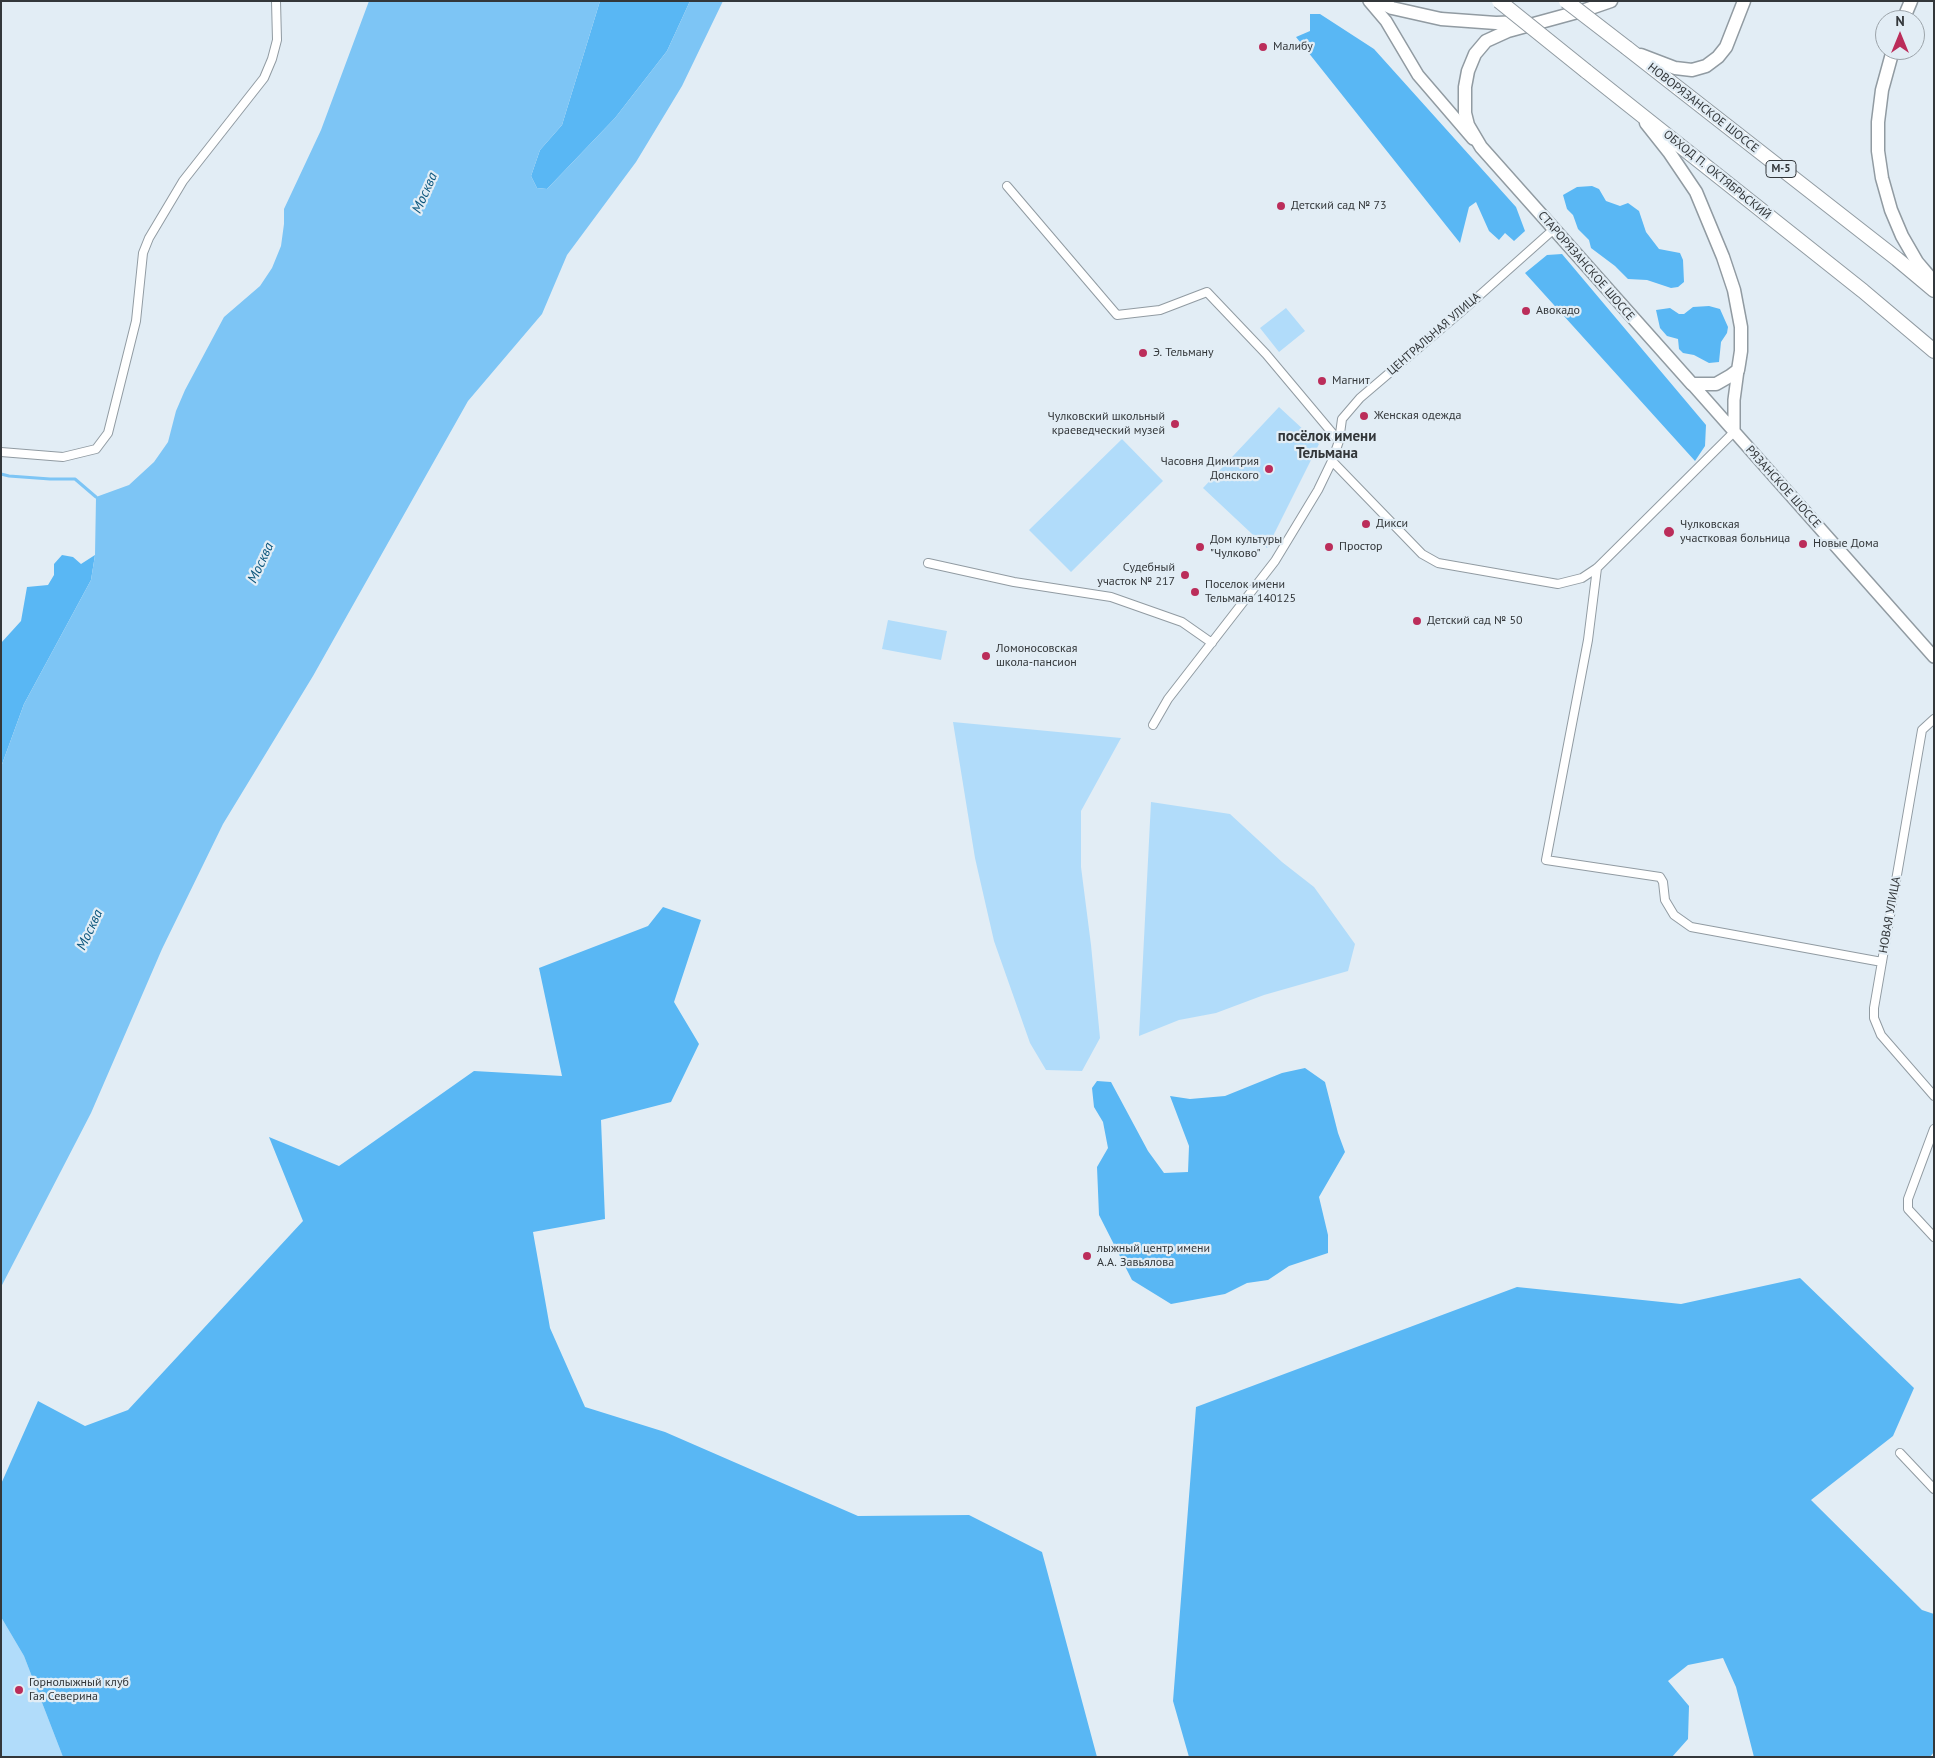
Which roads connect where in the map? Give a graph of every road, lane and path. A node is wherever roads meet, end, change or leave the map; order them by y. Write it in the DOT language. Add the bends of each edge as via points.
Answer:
graph roads {
  1 [pos="276,1"];
  2 [pos="1369,1"];
  3 [pos="1377,1"];
  4 [pos="1499,1"];
  5 [pos="1566,1"];
  6 [pos="1611,1"];
  7 [pos="1744,1"];
  8 [pos="1548,19"];
  9 [pos="1627,48"];
  10 [pos="1890,60"];
  11 [pos="1636,110"];
  12 [pos="1481,146"];
  13 [pos="1007,186"];
  14 [pos="1554,229"];
  15 [pos="1934,282"];
  16 [pos="1934,290"];
  17 [pos="1934,351"];
  18 [pos="1738,370"];
  19 [pos="1692,384"];
  20 [pos="1734,432"];
  21 [pos="1339,441"];
  22 [pos="1,452"];
  23 [pos="1332,461"];
  24 [pos="928,563"];
  25 [pos="1597,568"];
  26 [pos="1212,643"];
  27 [pos="1934,657"];
  28 [pos="1934,720"];
  29 [pos="1153,725"];
  30 [pos="1882,962"];
  31 [pos="1934,1096"];
  32 [pos="1934,1129"];
  33 [pos="1934,1237"];
  34 [pos="1900,1453"];
  35 [pos="1934,1489"];
  1 -- 22 [label="street" via="277,40 264,78 183,181 143,253 136,321 108,433 96,449 63,457"];
  2 -- 12 [label="main road" via="1386,21 1418,75"];
  3 -- 8 [label="main road" via="1392,8 1441,19 1496,23"];
  4 -- 11 [label="highway, ОБХОД П. ОКТЯБРЬСКИЙ, bridge"];
  5 -- 9 [label="highway, НОВОРЯЗАНСКОЕ ШОССЕ / М-5, bridge"];
  6 -- 8 [label="main road"];
  7 -- 9 [label="main road" via="1726,47 1706,66 1692,70 1674,68"];
  8 -- 12 [label="main road, СТАРОРЯЗАНСКОЕ ШОССЕ" via="1496,36 1475,54 1468,72 1464,102 1468,125"];
  9 -- 16 [label="highway, НОВОРЯЗАНСКОЕ ШОССЕ / М-5"];
  10 -- 15 [label="main road" via="1878,122 1882,178 1902,236 1917,262"];
  11 -- 17 [label="highway, ОБХОД П. ОКТЯБРЬСКИЙ" via="1864,291"];
  11 -- 18 [label="main road" via="1696,192 1723,257 1741,327"];
  12 -- 14 [label="main road, СТАРОРЯЗАНСКОЕ ШОССЕ"];
  13 -- 21 [label="street" via="1117,315 1160,310 1207,292 1266,354"];
  14 -- 19 [label="main road, СТАРОРЯЗАНСКОЕ ШОССЕ"];
  14 -- 21 [label="street, ЦЕНТРАЛЬНАЯ УЛИЦА" via="1360,398 1342,419"];
  18 -- 19 [label="main road" via="1716,384"];
  18 -- 20 [label="main road"];
  19 -- 20 [label="main road, РЯЗАНСКОЕ ШОССЕ"];
  20 -- 25 [label="street"];
  20 -- 27 [label="main road, РЯЗАНСКОЕ ШОССЕ"];
  21 -- 23 [label="street, ЦЕНТРАЛЬНАЯ УЛИЦА"];
  23 -- 25 [label="street" via="1422,554 1438,563 1558,584 1582,578"];
  23 -- 26 [label="street, ЦЕНТРАЛЬНАЯ УЛИЦА" via="1275,561"];
  24 -- 26 [label="street" via="1014,582 1111,597 1182,622"];
  25 -- 30 [label="street" via="1588,640 1546,860 1660,877 1665,900 1674,915 1691,926"];
  26 -- 29 [label="street, ЦЕНТРАЛЬНАЯ УЛИЦА" via="1168,699"];
  28 -- 30 [label="street, НОВАЯ УЛИЦА" via="1922,730"];
  30 -- 31 [label="street, НОВАЯ УЛИЦА" via="1874,1018 1881,1035"];
  32 -- 33 [label="street" via="1908,1199 1908,1209"];
  34 -- 35 [label="street"];
}
